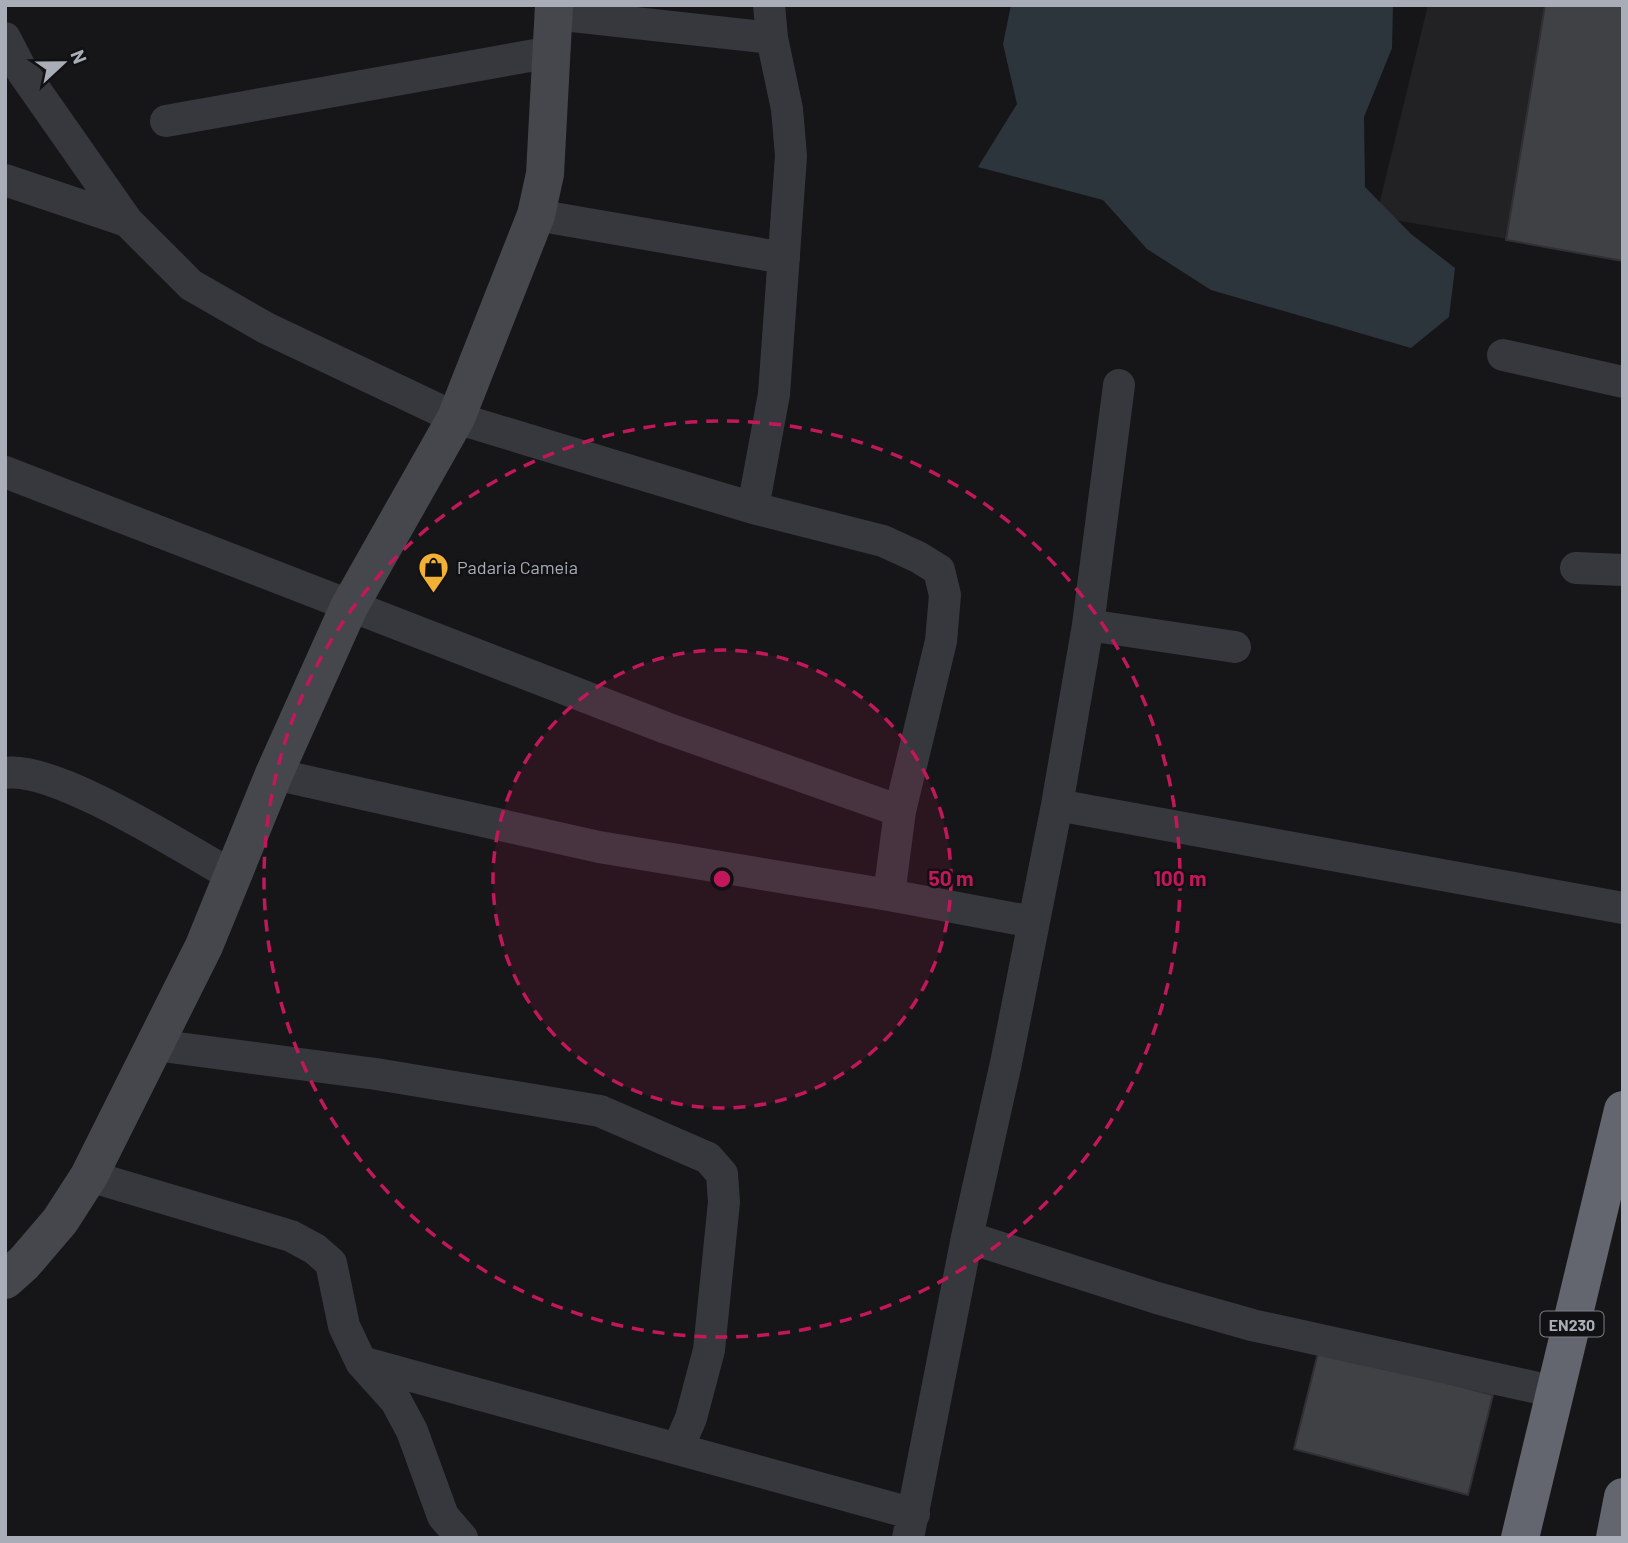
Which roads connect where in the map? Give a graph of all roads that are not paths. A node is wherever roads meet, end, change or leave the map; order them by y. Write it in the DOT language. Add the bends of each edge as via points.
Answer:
graph roads {
  1 [pos="769,5"];
  2 [pos="554,10"];
  3 [pos="5,38"];
  4 [pos="772,38"];
  5 [pos="552,52"];
  6 [pos="14,72"];
  7 [pos="166,121"];
  8 [pos="5,180"];
  9 [pos="536,215"];
  10 [pos="127,221"];
  11 [pos="784,258"];
  12 [pos="1503,355"];
  13 [pos="1623,382"];
  14 [pos="1119,385"];
  15 [pos="456,418"];
  16 [pos="5,472"];
  17 [pos="753,508"];
  18 [pos="1576,568"];
  19 [pos="1623,570"];
  20 [pos="349,607"];
  21 [pos="1088,625"];
  22 [pos="1235,647"];
  23 [pos="5,773"];
  24 [pos="274,774"];
  25 [pos="1057,805"];
  26 [pos="900,811"];
  27 [pos="233,876"];
  28 [pos="889,895"];
  29 [pos="1623,908"];
  30 [pos="1032,922"];
  31 [pos="155,1045"];
  32 [pos="1623,1110"];
  33 [pos="89,1176"];
  34 [pos="967,1237"];
  35 [pos="5,1280"];
  36 [pos="361,1362"];
  37 [pos="1556,1392"];
  38 [pos="678,1448"];
  39 [pos="1623,1497"];
  40 [pos="911,1526"];
  41 [pos="462,1538"];
  42 [pos="1520,1538"];
  43 [pos="1615,1538"];
  1 -- 4 [label="street"];
  2 -- 4 [label="street"];
  2 -- 5 [label="street"];
  3 -- 6 [label="street"];
  4 -- 11 [label="street" via="787,109 791,156"];
  5 -- 7 [label="street"];
  5 -- 9 [label="street" via="545,174"];
  6 -- 10 [label="street"];
  8 -- 10 [label="street"];
  9 -- 11 [label="street"];
  9 -- 15 [label="street"];
  10 -- 15 [label="street" via="191,285 266,328"];
  11 -- 17 [label="street" via="774,394"];
  12 -- 13 [label="street"];
  14 -- 21 [label="street"];
  15 -- 17 [label="street"];
  15 -- 20 [label="street"];
  16 -- 20 [label="street"];
  17 -- 26 [label="street" via="883,541 939,570 945,595 941,640"];
  18 -- 19 [label="street"];
  20 -- 24 [label="street"];
  20 -- 26 [label="street"];
  21 -- 22 [label="street"];
  21 -- 25 [label="street"];
  23 -- 27 [label="street" via="79,790"];
  24 -- 27 [label="street"];
  24 -- 28 [label="street" via="599,847"];
  25 -- 29 [label="street"];
  25 -- 30 [label="street"];
  26 -- 28 [label="street"];
  27 -- 31 [label="street"];
  28 -- 30 [label="street"];
  30 -- 34 [label="street"];
  31 -- 33 [label="street"];
  31 -- 38 [label="street" via="376,1074 600,1111 708,1158 722,1174 724,1202 709,1350"];
  32 -- 37 [label="highway, EN230"];
  33 -- 35 [label="street" via="60,1221"];
  33 -- 36 [label="street" via="291,1236 315,1249 331,1263 344,1326"];
  34 -- 37 [label="street" via="1252,1325"];
  34 -- 40 [label="street"];
  36 -- 38 [label="street"];
  36 -- 41 [label="street" via="396,1401 443,1516"];
  37 -- 42 [label="highway, EN230"];
  38 -- 40 [label="street"];
  39 -- 43 [label="highway"];
}
